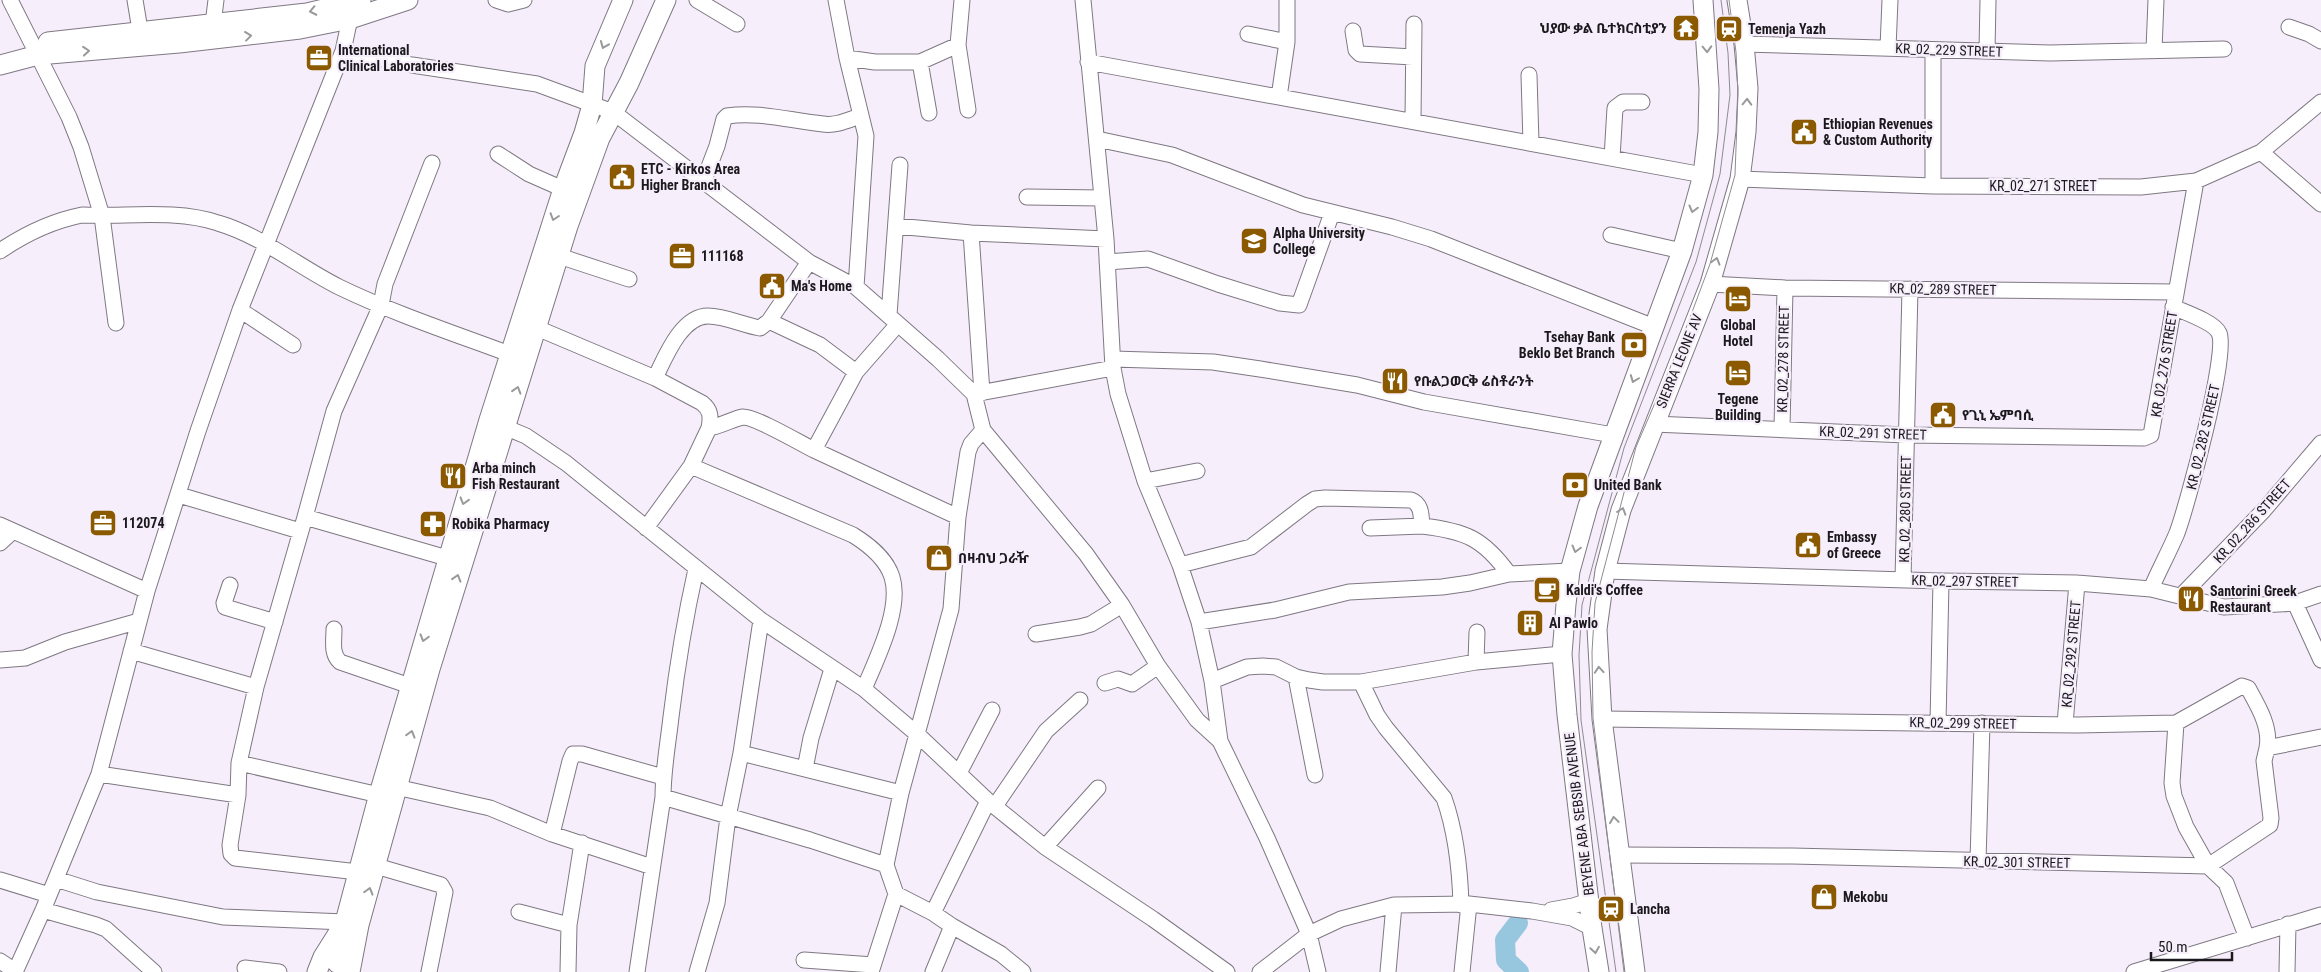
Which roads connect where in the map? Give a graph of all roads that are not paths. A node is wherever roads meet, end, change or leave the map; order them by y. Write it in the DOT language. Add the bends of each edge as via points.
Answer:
graph roads {
  1 [pos="10,0"];
  2 [pos="135,0"];
  3 [pos="216,0"];
  4 [pos="408,0"];
  5 [pos="496,0"];
  6 [pos="524,0"];
  7 [pos="623,0"];
  8 [pos="666,0"];
  9 [pos="697,0"];
  10 [pos="836,0"];
  11 [pos="962,0"];
  12 [pos="1083,0"];
  13 [pos="1287,0"];
  14 [pos="1702,0"];
  15 [pos="1737,0"];
  16 [pos="1890,0"];
  17 [pos="1988,0"];
  18 [pos="2156,0"];
  19 [pos="355,5"];
  20 [pos="213,24"];
  21 [pos="737,24"];
  22 [pos="1414,24"];
  23 [pos="2289,27"];
  24 [pos="140,30"];
  25 [pos="1353,31"];
  26 [pos="1248,34"];
  27 [pos="1287,42"];
  28 [pos="2321,42"];
  29 [pos="1744,44"];
  30 [pos="958,46"];
  31 [pos="1888,48"];
  32 [pos="2224,49"];
  33 [pos="35,50"];
  34 [pos="1933,50"];
  35 [pos="2154,50"];
  36 [pos="343,51"];
  37 [pos="1987,51"];
  38 [pos="0,52"];
  39 [pos="1413,57"];
  40 [pos="847,58"];
  41 [pos="920,62"];
  42 [pos="1088,62"];
  43 [pos="0,65"];
  44 [pos="1529,74"];
  45 [pos="1279,97"];
  46 [pos="1642,102"];
  47 [pos="2321,102"];
  48 [pos="592,105"];
  49 [pos="968,110"];
  50 [pos="613,112"];
  51 [pos="929,113"];
  52 [pos="860,116"];
  53 [pos="1413,121"];
  54 [pos="1096,139"];
  55 [pos="1531,143"];
  56 [pos="2261,152"];
  57 [pos="498,154"];
  58 [pos="1612,158"];
  59 [pos="432,163"];
  60 [pos="900,165"];
  61 [pos="1703,175"];
  62 [pos="704,180"];
  63 [pos="1740,180"];
  64 [pos="2196,181"];
  65 [pos="1933,186"];
  66 [pos="563,189"];
  67 [pos="1026,197"];
  68 [pos="1102,198"];
  69 [pos="2321,204"];
  70 [pos="1332,213"];
  71 [pos="102,216"];
  72 [pos="896,226"];
  73 [pos="971,233"];
  74 [pos="1611,235"];
  75 [pos="1106,239"];
  76 [pos="266,244"];
  77 [pos="0,251"];
  78 [pos="1682,251"];
  79 [pos="559,256"];
  80 [pos="809,262"];
  81 [pos="1107,262"];
  82 [pos="629,279"];
  83 [pos="1710,284"];
  84 [pos="856,287"];
  85 [pos="1785,288"];
  86 [pos="1910,288"];
  87 [pos="2174,300"];
  88 [pos="381,305"];
  89 [pos="240,310"];
  90 [pos="894,319"];
  91 [pos="769,321"];
  92 [pos="116,323"];
  93 [pos="1654,327"];
  94 [pos="538,328"];
  95 [pos="293,345"];
  96 [pos="509,354"];
  97 [pos="526,361"];
  98 [pos="1113,363"];
  99 [pos="856,372"];
  100 [pos="655,378"];
  101 [pos="978,394"];
  102 [pos="497,424"];
  103 [pos="1654,424"];
  104 [pos="710,428"];
  105 [pos="983,430"];
  106 [pos="1782,430"];
  107 [pos="1613,435"];
  108 [pos="2151,435"];
  109 [pos="1906,436"];
  110 [pos="2321,443"];
  111 [pos="814,450"];
  112 [pos="691,466"];
  113 [pos="1197,471"];
  114 [pos="1145,480"];
  115 [pos="179,495"];
  116 [pos="958,517"];
  117 [pos="302,524"];
  118 [pos="1422,526"];
  119 [pos="6,528"];
  120 [pos="646,528"];
  121 [pos="1370,528"];
  122 [pos="0,543"];
  123 [pos="447,558"];
  124 [pos="1180,565"];
  125 [pos="696,569"];
  126 [pos="1570,571"];
  127 [pos="1606,571"];
  128 [pos="1509,574"];
  129 [pos="1903,580"];
  130 [pos="1942,582"];
  131 [pos="2077,583"];
  132 [pos="230,584"];
  133 [pos="2150,589"];
  134 [pos="147,591"];
  135 [pos="2321,594"];
  136 [pos="2181,596"];
  137 [pos="2295,603"];
  138 [pos="1122,605"];
  139 [pos="761,620"];
  140 [pos="138,622"];
  141 [pos="275,622"];
  142 [pos="1199,622"];
  143 [pos="334,629"];
  144 [pos="1477,632"];
  145 [pos="1036,634"];
  146 [pos="131,651"];
  147 [pos="1562,654"];
  148 [pos="0,660"];
  149 [pos="2321,660"];
  150 [pos="1476,662"];
  151 [pos="1158,666"];
  152 [pos="832,670"];
  153 [pos="1296,677"];
  154 [pos="1212,680"];
  155 [pos="1361,682"];
  156 [pos="1105,683"];
  157 [pos="410,686"];
  158 [pos="256,687"];
  159 [pos="864,689"];
  160 [pos="1080,700"];
  161 [pos="992,710"];
  162 [pos="1602,719"];
  163 [pos="1938,723"];
  164 [pos="1982,723"];
  165 [pos="2176,723"];
  166 [pos="2065,724"];
  167 [pos="917,734"];
  168 [pos="2321,737"];
  169 [pos="1220,741"];
  170 [pos="2267,748"];
  171 [pos="740,753"];
  172 [pos="239,763"];
  173 [pos="805,769"];
  174 [pos="959,773"];
  175 [pos="99,774"];
  176 [pos="1315,775"];
  177 [pos="663,777"];
  178 [pos="1098,788"];
  179 [pos="390,793"];
  180 [pos="901,794"];
  181 [pos="238,795"];
  182 [pos="663,798"];
  183 [pos="992,804"];
  184 [pos="728,817"];
  185 [pos="552,834"];
  186 [pos="582,843"];
  187 [pos="1045,847"];
  188 [pos="1620,855"];
  189 [pos="1978,861"];
  190 [pos="886,865"];
  191 [pos="376,866"];
  192 [pos="2208,866"];
  193 [pos="652,867"];
  194 [pos="358,872"];
  195 [pos="56,879"];
  196 [pos="0,880"];
  197 [pos="896,894"];
  198 [pos="49,895"];
  199 [pos="1589,901"];
  200 [pos="1394,905"];
  201 [pos="1465,905"];
  202 [pos="43,910"];
  203 [pos="1532,911"];
  204 [pos="519,912"];
  205 [pos="933,913"];
  206 [pos="2321,915"];
  207 [pos="352,924"];
  208 [pos="2288,924"];
  209 [pos="569,925"];
  210 [pos="952,926"];
  211 [pos="1592,928"];
  212 [pos="1309,934"];
  213 [pos="2247,938"];
  214 [pos="804,960"];
  215 [pos="0,961"];
  216 [pos="245,968"];
  217 [pos="341,969"];
  218 [pos="872,969"];
  219 [pos="15,971"];
  220 [pos="154,972"];
  221 [pos="279,972"];
  222 [pos="317,972"];
  223 [pos="429,972"];
  224 [pos="568,972"];
  225 [pos="637,972"];
  226 [pos="697,972"];
  227 [pos="933,972"];
  228 [pos="1023,972"];
  229 [pos="1227,972"];
  230 [pos="1260,972"];
  231 [pos="1318,972"];
  232 [pos="1388,972"];
  233 [pos="1462,972"];
  234 [pos="1599,972"];
  235 [pos="1634,972"];
  236 [pos="2134,972"];
  237 [pos="2287,972"];
  1 -- 33 [label="street"];
  2 -- 24 [label="street"];
  3 -- 20 [label="street"];
  4 -- 19 [label="main road"];
  5 -- 6 [label="street" via="508,4"];
  7 -- 48 [label="main road, one-way" via="596,66"];
  8 -- 50 [label="main road"];
  9 -- 21 [label="street"];
  10 -- 40 [label="street"];
  11 -- 30 [label="street"];
  12 -- 42 [label="street"];
  13 -- 27 [label="street"];
  14 -- 61 [label="main road, one-way" via="1709,89"];
  15 -- 29 [label="main road, SIERRA LEONE AV"];
  16 -- 31 [label="street"];
  17 -- 37 [label="street"];
  18 -- 35 [label="street"];
  19 -- 20 [label="main road, one-way"];
  33 -- 19 [label="main road, one-way" via="215,40 300,30"];
  19 -- 36 [label="street"];
  20 -- 24 [label="main road"];
  22 -- 39 [label="street"];
  23 -- 28 [label="street"];
  24 -- 33 [label="main road"];
  25 -- 39 [label="street" via="1356,50 1360,54"];
  26 -- 27 [label="street"];
  27 -- 45 [label="street"];
  29 -- 31 [label="street, KR_02_229 STREET"];
  63 -- 29 [label="main road, SIERRA LEONE AV, one-way" via="1748,88"];
  30 -- 41 [label="street"];
  30 -- 49 [label="street"];
  31 -- 34 [label="street, KR_02_229 STREET"];
  32 -- 35 [label="street, KR_02_229 STREET"];
  33 -- 38 [label="main road"];
  33 -- 43 [label="main road"];
  33 -- 71 [label="street" via="72,124"];
  34 -- 37 [label="street, KR_02_229 STREET"];
  34 -- 65 [label="street"];
  35 -- 37 [label="street, KR_02_229 STREET"];
  36 -- 48 [label="street" via="537,84"];
  36 -- 76 [label="street"];
  39 -- 53 [label="street"];
  40 -- 41 [label="street"];
  40 -- 52 [label="street"];
  41 -- 51 [label="street"];
  42 -- 45 [label="street"];
  42 -- 54 [label="street"];
  44 -- 55 [label="street"];
  45 -- 53 [label="street"];
  46 -- 58 [label="street" via="1623,102 1615,108"];
  47 -- 56 [label="street, KR_02_271 STREET"];
  48 -- 50 [label="street"];
  48 -- 66 [label="main road"];
  50 -- 62 [label="street"];
  50 -- 79 [label="main road" via="600,138"];
  52 -- 62 [label="street" via="823,124 783,117 726,116"];
  52 -- 84 [label="street" via="866,136"];
  53 -- 55 [label="street"];
  54 -- 68 [label="street"];
  54 -- 70 [label="street" via="1172,155"];
  55 -- 58 [label="street"];
  56 -- 64 [label="street, KR_02_271 STREET"];
  56 -- 69 [label="street"];
  57 -- 66 [label="street" via="528,174"];
  58 -- 61 [label="street"];
  59 -- 88 [label="street" via="385,284"];
  60 -- 72 [label="street"];
  61 -- 78 [label="main road, one-way"];
  62 -- 80 [label="street"];
  63 -- 65 [label="street, KR_02_271 STREET"];
  83 -- 63 [label="main road, SIERRA LEONE AV, one-way"];
  64 -- 65 [label="street, KR_02_271 STREET" via="2140,187"];
  64 -- 87 [label="street, KR_02_276 STREET"];
  66 -- 96 [label="main road, one-way"];
  67 -- 68 [label="street"];
  68 -- 75 [label="street"];
  70 -- 81 [label="street" via="1298,304 1262,298 1148,259"];
  70 -- 93 [label="street" via="1431,239"];
  71 -- 76 [label="street" via="196,217 219,223"];
  71 -- 77 [label="street" via="67,218 16,240"];
  71 -- 92 [label="street"];
  72 -- 73 [label="street"];
  72 -- 90 [label="street"];
  73 -- 75 [label="street"];
  73 -- 101 [label="street"];
  74 -- 78 [label="street"];
  75 -- 81 [label="street"];
  76 -- 88 [label="street" via="339,286"];
  76 -- 89 [label="street"];
  78 -- 93 [label="main road"];
  79 -- 82 [label="street"];
  79 -- 94 [label="main road"];
  80 -- 84 [label="street"];
  80 -- 91 [label="street"];
  81 -- 98 [label="street"];
  83 -- 85 [label="street, KR_02_289 STREET"];
  83 -- 103 [label="main road, SIERRA LEONE AV"];
  84 -- 90 [label="street"];
  85 -- 86 [label="street, KR_02_289 STREET"];
  85 -- 106 [label="street, KR_02_278 STREET"];
  86 -- 87 [label="street, KR_02_289 STREET"];
  86 -- 109 [label="street, KR_02_280 STREET"];
  87 -- 108 [label="street, KR_02_276 STREET"];
  87 -- 133 [label="street, KR_02_282 STREET" via="2215,327 2221,341 2190,495 2176,536"];
  88 -- 96 [label="street"];
  88 -- 117 [label="street" via="334,411"];
  89 -- 95 [label="street"];
  89 -- 115 [label="street"];
  90 -- 99 [label="street"];
  90 -- 101 [label="street"];
  91 -- 99 [label="street" via="820,345"];
  91 -- 100 [label="street" via="760,328 712,317 698,318 677,336"];
  93 -- 107 [label="main road, one-way"];
  94 -- 97 [label="main road"];
  94 -- 100 [label="street"];
  96 -- 97 [label="street"];
  96 -- 102 [label="main road"];
  102 -- 97 [label="main road, one-way"];
  98 -- 101 [label="street"];
  98 -- 107 [label="street" via="1213,362 1357,385 1424,402"];
  98 -- 114 [label="street" via="1122,409"];
  99 -- 111 [label="street"];
  100 -- 104 [label="street" via="702,402 711,416"];
  101 -- 105 [label="street"];
  102 -- 120 [label="street" via="526,436 553,454"];
  102 -- 123 [label="main road, one-way"];
  179 -- 102 [label="main road, one-way" via="460,569"];
  103 -- 106 [label="street, KR_02_291 STREET"];
  127 -- 103 [label="main road, SIERRA LEONE AV, one-way" via="1621,510"];
  104 -- 111 [label="street" via="737,418 750,418"];
  104 -- 112 [label="street"];
  105 -- 116 [label="street" via="968,452"];
  105 -- 138 [label="street" via="1086,554"];
  106 -- 109 [label="street, KR_02_291 STREET"];
  107 -- 126 [label="main road, one-way"];
  108 -- 109 [label="street, KR_02_291 STREET" via="2144,438"];
  109 -- 129 [label="street, KR_02_280 STREET"];
  110 -- 136 [label="street, KR_02_286 STREET" via="2264,510"];
  111 -- 116 [label="street"];
  112 -- 120 [label="street"];
  112 -- 159 [label="street" via="853,535 869,545 884,562 892,578 894,594 889,624"];
  113 -- 114 [label="street"];
  114 -- 124 [label="street"];
  115 -- 117 [label="street"];
  115 -- 134 [label="street"];
  116 -- 167 [label="street" via="951,609"];
  117 -- 123 [label="street"];
  117 -- 141 [label="street"];
  118 -- 121 [label="street"];
  118 -- 124 [label="street" via="1420,506 1411,500 1315,499 1252,547"];
  118 -- 128 [label="street" via="1450,530 1478,540"];
  119 -- 122 [label="street"];
  119 -- 134 [label="street"];
  120 -- 125 [label="street"];
  123 -- 157 [label="main road, one-way"];
  124 -- 142 [label="street"];
  125 -- 139 [label="street"];
  125 -- 177 [label="street" via="685,617"];
  126 -- 128 [label="street"];
  126 -- 147 [label="main road"];
  127 -- 129 [label="street, KR_02_297 STREET"];
  162 -- 127 [label="main road, SIERRA LEONE AV, one-way" via="1597,629"];
  128 -- 142 [label="street" via="1442,587 1349,592 1276,610"];
  129 -- 130 [label="street, KR_02_297 STREET"];
  130 -- 131 [label="street, KR_02_297 STREET"];
  130 -- 163 [label="street"];
  131 -- 133 [label="street, KR_02_297 STREET"];
  131 -- 166 [label="street, KR_02_292 STREET"];
  132 -- 141 [label="street" via="225,607"];
  133 -- 136 [label="street, KR_02_297 STREET"];
  134 -- 140 [label="street"];
  135 -- 137 [label="street, KR_02_297 STREET"];
  136 -- 137 [label="street, KR_02_297 STREET" via="2224,606"];
  137 -- 149 [label="street"];
  138 -- 145 [label="street" via="1091,624"];
  138 -- 151 [label="street"];
  139 -- 152 [label="street"];
  139 -- 171 [label="street"];
  140 -- 146 [label="street"];
  140 -- 148 [label="street" via="65,642 25,658"];
  141 -- 158 [label="street"];
  142 -- 154 [label="street"];
  143 -- 157 [label="street" via="334,652 340,662"];
  144 -- 150 [label="street"];
  146 -- 158 [label="street"];
  146 -- 175 [label="street"];
  147 -- 150 [label="street"];
  147 -- 199 [label="main road, BEYENE ABA SEBSIB AVENUE"];
  150 -- 155 [label="street"];
  151 -- 156 [label="street" via="1132,684 1118,679"];
  151 -- 169 [label="street" via="1196,720"];
  152 -- 159 [label="street"];
  152 -- 173 [label="street"];
  153 -- 154 [label="street" via="1263,666 1247,667"];
  153 -- 155 [label="street" via="1323,682"];
  153 -- 176 [label="street"];
  154 -- 169 [label="street"];
  155 -- 201 [label="street" via="1386,728 1444,798"];
  157 -- 179 [label="main road"];
  158 -- 172 [label="street"];
  159 -- 167 [label="street"];
  160 -- 183 [label="street" via="1046,731"];
  161 -- 174 [label="street"];
  162 -- 163 [label="street, KR_02_299 STREET"];
  188 -- 162 [label="main road, one-way"];
  163 -- 164 [label="street, KR_02_299 STREET"];
  164 -- 166 [label="street, KR_02_299 STREET"];
  164 -- 189 [label="street"];
  165 -- 166 [label="street, KR_02_299 STREET"];
  165 -- 170 [label="street, KR_02_299 STREET" via="2242,686 2248,688 2267,728"];
  165 -- 192 [label="street" via="2174,796 2186,827"];
  167 -- 174 [label="street"];
  167 -- 180 [label="street"];
  168 -- 170 [label="street"];
  169 -- 212 [label="street"];
  170 -- 192 [label="street" via="2264,760 2270,826"];
  171 -- 173 [label="street"];
  171 -- 184 [label="street"];
  172 -- 179 [label="street"];
  172 -- 181 [label="street"];
  173 -- 180 [label="street"];
  174 -- 183 [label="street"];
  175 -- 181 [label="street"];
  175 -- 195 [label="street"];
  177 -- 182 [label="street"];
  177 -- 185 [label="street" via="573,754"];
  178 -- 187 [label="street"];
  179 -- 185 [label="street" via="490,808"];
  179 -- 191 [label="main road"];
  179 -- 194 [label="main road"];
  180 -- 190 [label="street"];
  181 -- 194 [label="street" via="230,845 235,858"];
  182 -- 184 [label="street"];
  182 -- 193 [label="street"];
  183 -- 187 [label="street"];
  183 -- 205 [label="street"];
  184 -- 190 [label="street"];
  184 -- 226 [label="street" via="717,902"];
  185 -- 186 [label="street"];
  186 -- 193 [label="street"];
  186 -- 209 [label="street"];
  187 -- 229 [label="street"];
  188 -- 189 [label="street, KR_02_301 STREET"];
  188 -- 235 [label="main road"];
  189 -- 192 [label="street, KR_02_301 STREET"];
  190 -- 197 [label="street"];
  207 -- 191 [label="main road, one-way"];
  191 -- 223 [label="street" via="441,885 445,892"];
  192 -- 213 [label="street" via="2226,883"];
  193 -- 225 [label="street"];
  194 -- 207 [label="main road"];
  195 -- 198 [label="street"];
  195 -- 207 [label="street" via="97,892 223,917"];
  196 -- 198 [label="street"];
  197 -- 205 [label="street"];
  197 -- 218 [label="street"];
  198 -- 202 [label="street"];
  199 -- 203 [label="street" via="1560,909"];
  199 -- 211 [label="main road, BEYENE ABA SEBSIB AVENUE"];
  200 -- 201 [label="street"];
  200 -- 212 [label="street" via="1341,919"];
  200 -- 232 [label="street"];
  201 -- 203 [label="street"];
  201 -- 233 [label="street"];
  202 -- 219 [label="street"];
  202 -- 220 [label="street" via="106,930"];
  203 -- 211 [label="street" via="1572,918"];
  204 -- 209 [label="street"];
  205 -- 210 [label="street"];
  206 -- 208 [label="street"];
  207 -- 217 [label="main road"];
  207 -- 222 [label="main road" via="323,957"];
  208 -- 213 [label="street"];
  208 -- 237 [label="street"];
  209 -- 224 [label="street"];
  210 -- 227 [label="street"];
  210 -- 228 [label="street" via="1001,954"];
  211 -- 234 [label="main road, BEYENE ABA SEBSIB AVENUE, one-way"];
  212 -- 230 [label="street"];
  212 -- 231 [label="street"];
  213 -- 236 [label="street"];
  214 -- 218 [label="street"];
  215 -- 219 [label="street"];
  216 -- 221 [label="street"];
}
